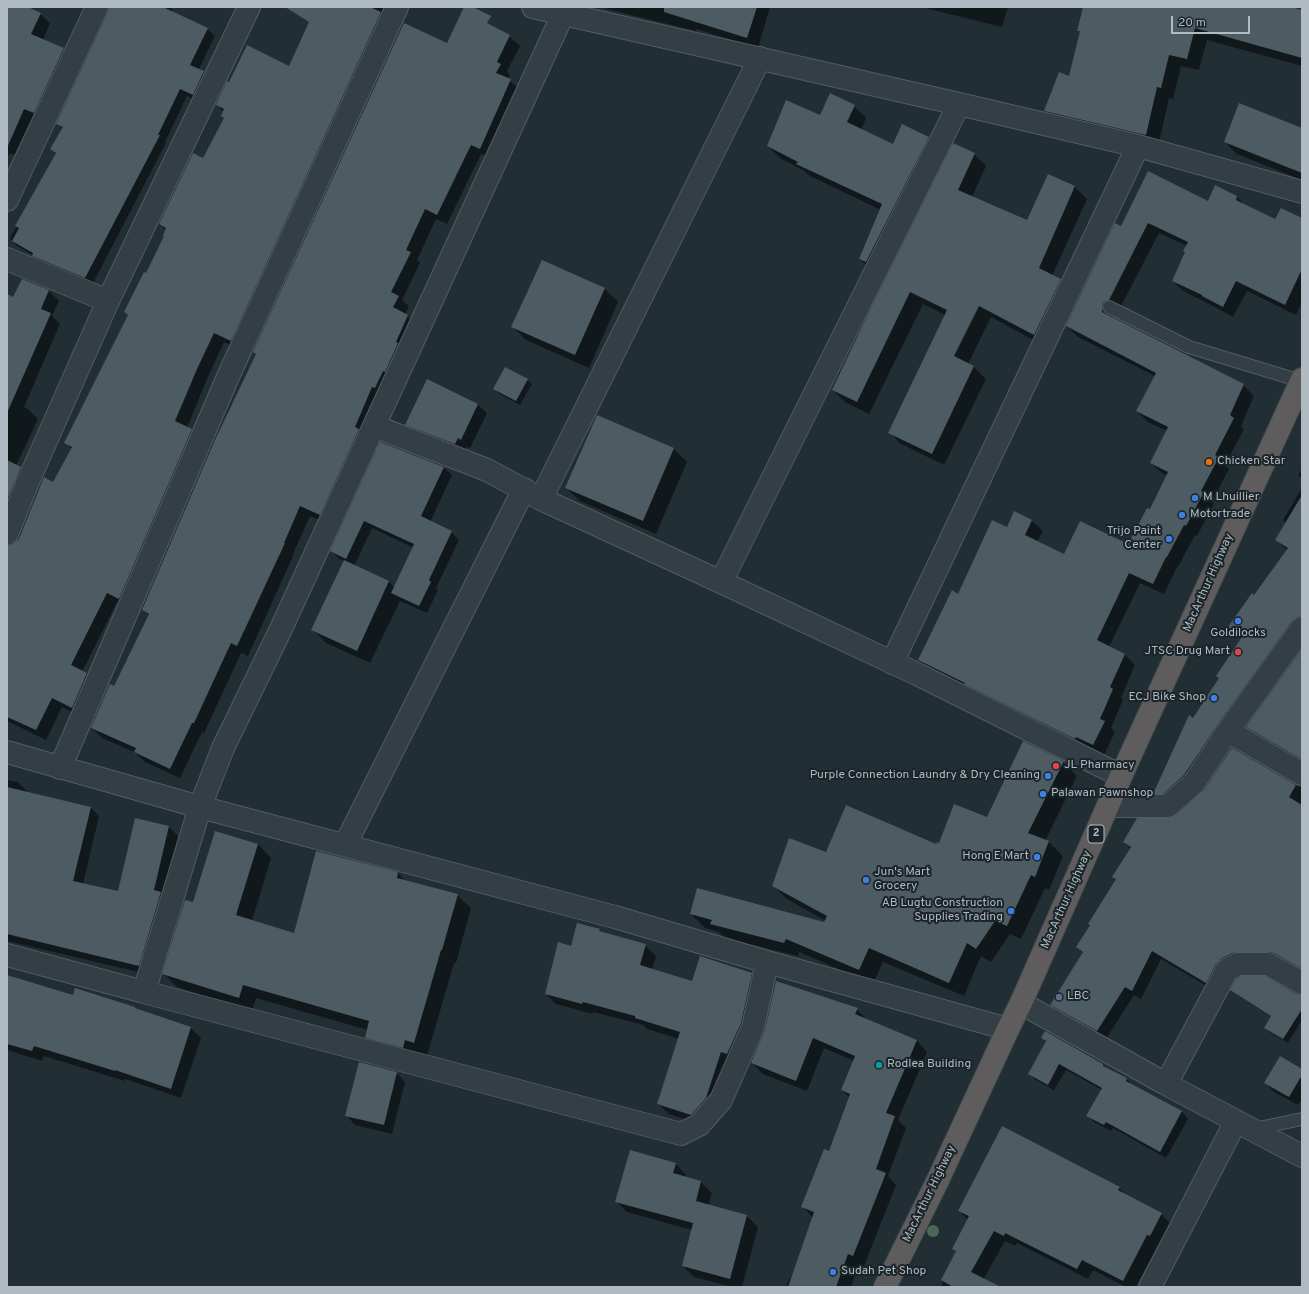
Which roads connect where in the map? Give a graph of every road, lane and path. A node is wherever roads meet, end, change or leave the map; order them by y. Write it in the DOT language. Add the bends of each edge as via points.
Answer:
graph roads {
  1 [pos="97,7"];
  2 [pos="249,7"];
  3 [pos="397,7"];
  4 [pos="534,7"];
  5 [pos="564,11"];
  6 [pos="760,58"];
  7 [pos="959,104"];
  8 [pos="1138,146"];
  9 [pos="1302,192"];
  10 [pos="7,200"];
  11 [pos="7,259"];
  12 [pos="108,301"];
  13 [pos="1109,307"];
  14 [pos="1302,380"];
  15 [pos="374,426"];
  16 [pos="532,494"];
  17 [pos="7,534"];
  18 [pos="721,582"];
  19 [pos="1302,628"];
  20 [pos="892,663"];
  21 [pos="1228,731"];
  22 [pos="7,752"];
  23 [pos="60,768"];
  24 [pos="1302,774"];
  25 [pos="1121,776"];
  26 [pos="1109,806"];
  27 [pos="200,807"];
  28 [pos="345,845"];
  29 [pos="7,955"];
  30 [pos="767,962"];
  31 [pos="1302,983"];
  32 [pos="144,992"];
  33 [pos="1021,1003"];
  34 [pos="1008,1029"];
  35 [pos="1166,1084"];
  36 [pos="1302,1119"];
  37 [pos="1244,1126"];
  38 [pos="1302,1156"];
  39 [pos="885,1287"];
  40 [pos="1150,1287"];
  1 -- 10 [label="street"];
  2 -- 12 [label="street"];
  3 -- 23 [label="street" via="227,379"];
  4 -- 5 [label="street"];
  5 -- 6 [label="street"];
  5 -- 15 [label="street"];
  6 -- 7 [label="street"];
  6 -- 16 [label="street"];
  7 -- 8 [label="street"];
  7 -- 18 [label="street"];
  8 -- 9 [label="street"];
  8 -- 20 [label="street"];
  11 -- 12 [label="street"];
  12 -- 17 [label="street"];
  13 -- 14 [label="lane" via="1189,347"];
  14 -- 25 [label="highway, MacArthur Highway / 2"];
  15 -- 16 [label="street" via="487,470"];
  15 -- 27 [label="street" via="223,748"];
  16 -- 18 [label="street"];
  16 -- 28 [label="street"];
  18 -- 20 [label="street"];
  19 -- 21 [label="street"];
  20 -- 25 [label="street"];
  21 -- 24 [label="street"];
  21 -- 26 [label="street" via="1194,783 1168,806"];
  22 -- 23 [label="street"];
  23 -- 27 [label="street"];
  25 -- 26 [label="highway, MacArthur Highway / 2"];
  26 -- 33 [label="highway, MacArthur Highway / 2"];
  27 -- 28 [label="street"];
  27 -- 32 [label="street"];
  28 -- 30 [label="street" via="615,917"];
  29 -- 32 [label="street"];
  30 -- 32 [label="street" via="752,1027 721,1100 699,1125 681,1134"];
  30 -- 34 [label="street"];
  31 -- 35 [label="street" via="1268,964 1238,964 1227,970"];
  33 -- 34 [label="highway, MacArthur Highway / 2"];
  33 -- 35 [label="street"];
  34 -- 39 [label="highway, MacArthur Highway / 2"];
  35 -- 37 [label="street"];
  36 -- 37 [label="lane"];
  37 -- 38 [label="street"];
  37 -- 40 [label="street"];
}
